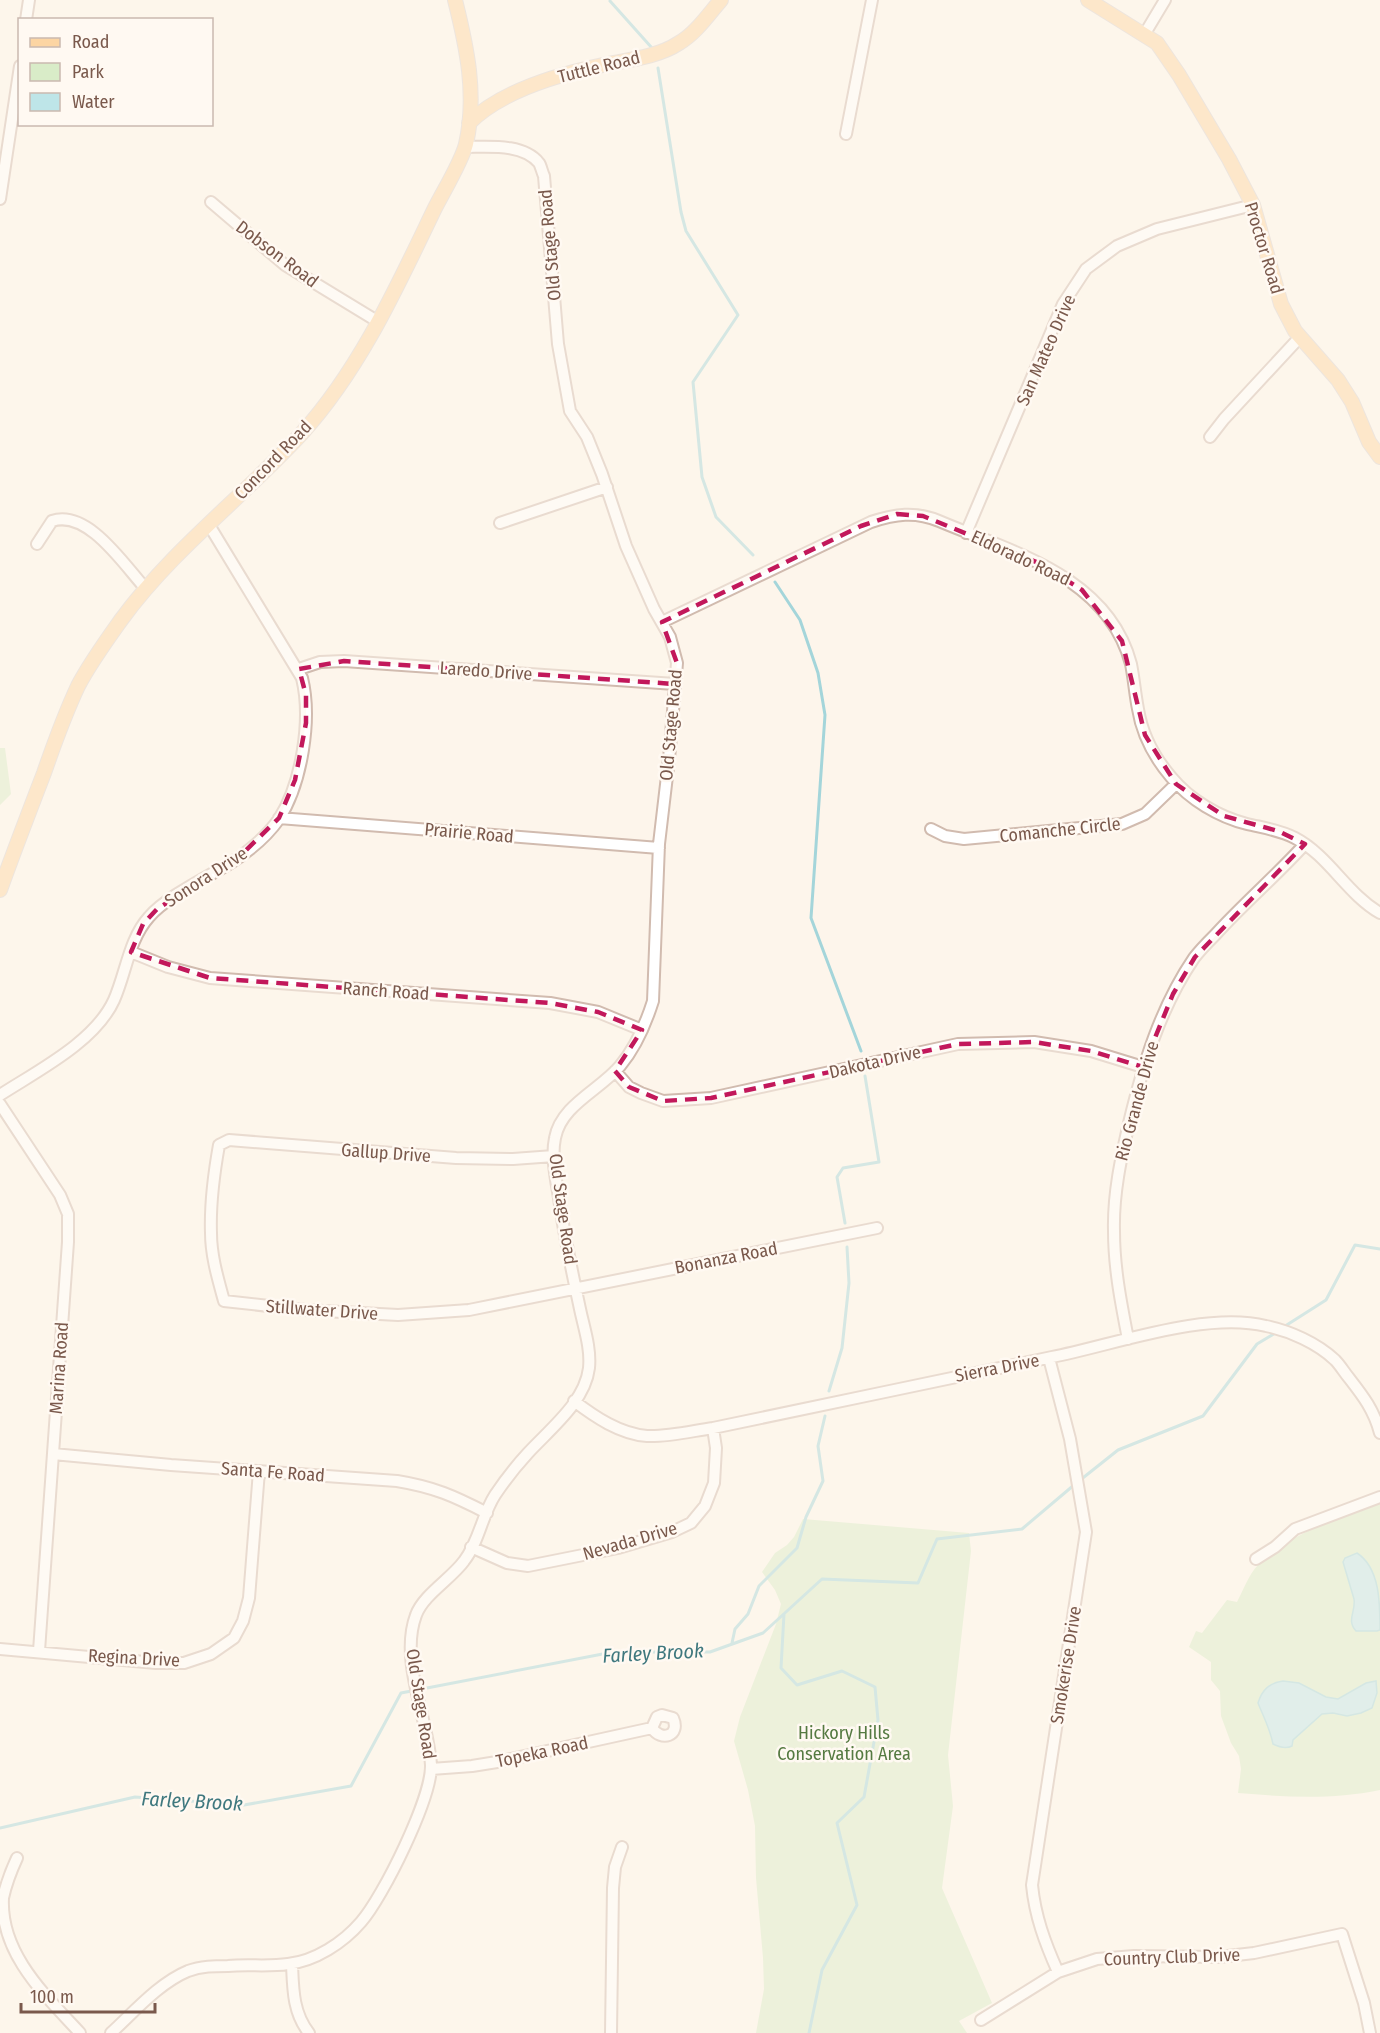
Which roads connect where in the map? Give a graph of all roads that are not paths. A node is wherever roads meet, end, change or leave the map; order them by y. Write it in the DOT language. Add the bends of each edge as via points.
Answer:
graph roads {
  1 [pos="29,0"];
  2 [pos="455,0"];
  3 [pos="721,0"];
  4 [pos="872,0"];
  5 [pos="1088,0"];
  6 [pos="1165,0"];
  7 [pos="26,18"];
  8 [pos="1144,35"];
  9 [pos="18,79"];
  10 [pos="469,123"];
  11 [pos="846,134"];
  12 [pos="465,147"];
  13 [pos="0,199"];
  14 [pos="211,202"];
  15 [pos="1253,205"];
  16 [pos="377,321"];
  17 [pos="1300,337"];
  18 [pos="1210,437"];
  19 [pos="1380,457"];
  20 [pos="607,487"];
  21 [pos="500,523"];
  22 [pos="208,525"];
  23 [pos="966,532"];
  24 [pos="37,544"];
  25 [pos="146,589"];
  26 [pos="662,622"];
  27 [pos="299,669"];
  28 [pos="675,684"];
  29 [pos="1176,783"];
  30 [pos="279,818"];
  31 [pos="931,829"];
  32 [pos="1305,844"];
  33 [pos="659,848"];
  34 [pos="0,890"];
  35 [pos="1380,913"];
  36 [pos="131,952"];
  37 [pos="642,1030"];
  38 [pos="1143,1067"];
  39 [pos="615,1071"];
  40 [pos="0,1095"];
  41 [pos="0,1104"];
  42 [pos="219,1145"];
  43 [pos="554,1156"];
  44 [pos="877,1228"];
  45 [pos="575,1288"];
  46 [pos="1128,1339"];
  47 [pos="1049,1358"];
  48 [pos="574,1401"];
  49 [pos="713,1428"];
  50 [pos="1380,1432"];
  51 [pos="53,1454"];
  52 [pos="259,1471"];
  53 [pos="1380,1497"];
  54 [pos="487,1513"];
  55 [pos="471,1547"];
  56 [pos="1256,1559"];
  57 [pos="0,1649"];
  58 [pos="39,1651"];
  59 [pos="652,1728"];
  60 [pos="431,1769"];
  61 [pos="622,1847"];
  62 [pos="17,1858"];
  63 [pos="292,1964"];
  64 [pos="1058,1972"];
  65 [pos="981,2020"];
  66 [pos="80,2033"];
  67 [pos="111,2033"];
  68 [pos="309,2033"];
  69 [pos="611,2033"];
  70 [pos="1370,2033"];
  1 -- 7 [label="street"];
  2 -- 10 [label="main road, Concord Road" via="471,75"];
  3 -- 10 [label="main road, Tuttle Road" via="679,44 627,61 554,77 499,102"];
  4 -- 11 [label="street"];
  5 -- 8 [label="main road, Proctor Road"];
  6 -- 8 [label="street"];
  8 -- 15 [label="main road, Proctor Road" via="1157,43 1179,75"];
  9 -- 13 [label="street"];
  10 -- 12 [label="main road, Concord Road"];
  12 -- 16 [label="main road, Concord Road"];
  12 -- 20 [label="street, Old Stage Road" via="524,151 539,163 544,176 558,344 570,411 587,437"];
  14 -- 16 [label="street, Dobson Road" via="285,265"];
  15 -- 17 [label="main road, Proctor Road" via="1281,304"];
  15 -- 23 [label="street, San Mateo Drive" via="1157,229 1117,246 1086,269 1063,304"];
  16 -- 22 [label="main road, Concord Road" via="349,373 302,433"];
  17 -- 18 [label="street"];
  17 -- 19 [label="main road, Proctor Road" via="1338,380 1352,402 1368,442"];
  20 -- 21 [label="street"];
  20 -- 26 [label="street, Old Stage Road" via="626,546"];
  22 -- 25 [label="main road, Concord Road"];
  22 -- 27 [label="street, Sonora Drive"];
  23 -- 26 [label="street, Eldorado Road" via="923,516 897,514 881,518"];
  23 -- 29 [label="street, Eldorado Road" via="1064,575 1099,606 1118,632 1129,657 1148,742"];
  24 -- 25 [label="street" via="52,521 67,518 81,523 95,532"];
  25 -- 34 [label="main road, Concord Road" via="80,684"];
  26 -- 28 [label="street, Old Stage Road" via="677,663"];
  27 -- 28 [label="street, Laredo Drive" via="320,662 344,661"];
  27 -- 30 [label="street, Sonora Drive" via="306,695 304,735 295,780"];
  28 -- 33 [label="street, Old Stage Road"];
  29 -- 31 [label="street, Comanche Circle" via="1145,814 1109,827 963,839"];
  29 -- 32 [label="street, Eldorado Road" via="1224,816 1278,831"];
  30 -- 33 [label="street, Prairie Road"];
  30 -- 36 [label="street, Sonora Drive" via="248,851 157,909 143,924"];
  32 -- 35 [label="street, Eldorado Road"];
  32 -- 38 [label="street, Rio Grande Drive" via="1195,957 1173,994"];
  33 -- 37 [label="street, Old Stage Road" via="653,1001"];
  36 -- 37 [label="street, Ranch Road" via="210,978 550,1003 598,1012"];
  36 -- 40 [label="street, Sonora Drive" via="114,1000 96,1027"];
  37 -- 39 [label="street, Old Stage Road"];
  38 -- 39 [label="street, Dakota Drive" via="1091,1051 1034,1042 958,1044 711,1098 663,1101 629,1087"];
  38 -- 46 [label="street, Rio Grande Drive" via="1121,1158 1113,1229 1115,1275"];
  39 -- 43 [label="street, Old Stage Road" via="563,1119 555,1137"];
  41 -- 51 [label="street, Marina Road" via="60,1195 68,1214"];
  42 -- 43 [label="street, Gallup Drive" via="229,1140 456,1158"];
  42 -- 45 [label="street, Stillwater Drive" via="211,1233 224,1301 398,1315 469,1310"];
  43 -- 45 [label="street, Old Stage Road"];
  44 -- 45 [label="street, Bonanza Road"];
  45 -- 48 [label="street, Old Stage Road" via="588,1346 589,1370"];
  46 -- 47 [label="street, Sierra Drive"];
  46 -- 50 [label="street, Sierra Drive" via="1201,1324 1232,1322 1264,1325 1288,1333 1335,1360 1368,1401"];
  47 -- 49 [label="street, Sierra Drive"];
  47 -- 64 [label="street, Smokerise Drive" via="1070,1439 1086,1532 1032,1885 1040,1927"];
  48 -- 49 [label="street, Sierra Drive" via="594,1416 648,1436"];
  48 -- 54 [label="street, Old Stage Road" via="526,1455 494,1497"];
  49 -- 55 [label="street, Nevada Drive" via="714,1483 705,1506 691,1523 618,1548 528,1566 507,1563"];
  51 -- 52 [label="street, Santa Fe Road"];
  51 -- 58 [label="street, Marina Road"];
  52 -- 54 [label="street, Santa Fe Road" via="421,1485 448,1493"];
  52 -- 58 [label="street, Regina Drive" via="249,1598 234,1638 211,1654 184,1663"];
  53 -- 56 [label="street" via="1295,1529"];
  54 -- 55 [label="street, Old Stage Road"];
  55 -- 60 [label="street, Old Stage Road" via="465,1560 417,1611 411,1632 410,1661"];
  57 -- 58 [label="street, Regina Drive"];
  59 -- 60 [label="street, Topeka Road" via="497,1762"];
  60 -- 63 [label="street, Old Stage Road" via="410,1835 362,1922 340,1942 311,1959"];
  61 -- 69 [label="street" via="613,1888"];
  62 -- 66 [label="street" via="3,1899 3,1931 8,1946 26,1975"];
  63 -- 67 [label="street, Old Stage Road" via="188,1971 160,1988"];
  63 -- 68 [label="street" via="294,1999"];
  64 -- 65 [label="street, Country Club Drive"];
  64 -- 70 [label="street, Country Club Drive" via="1097,1959 1219,1958 1342,1934"];
}
